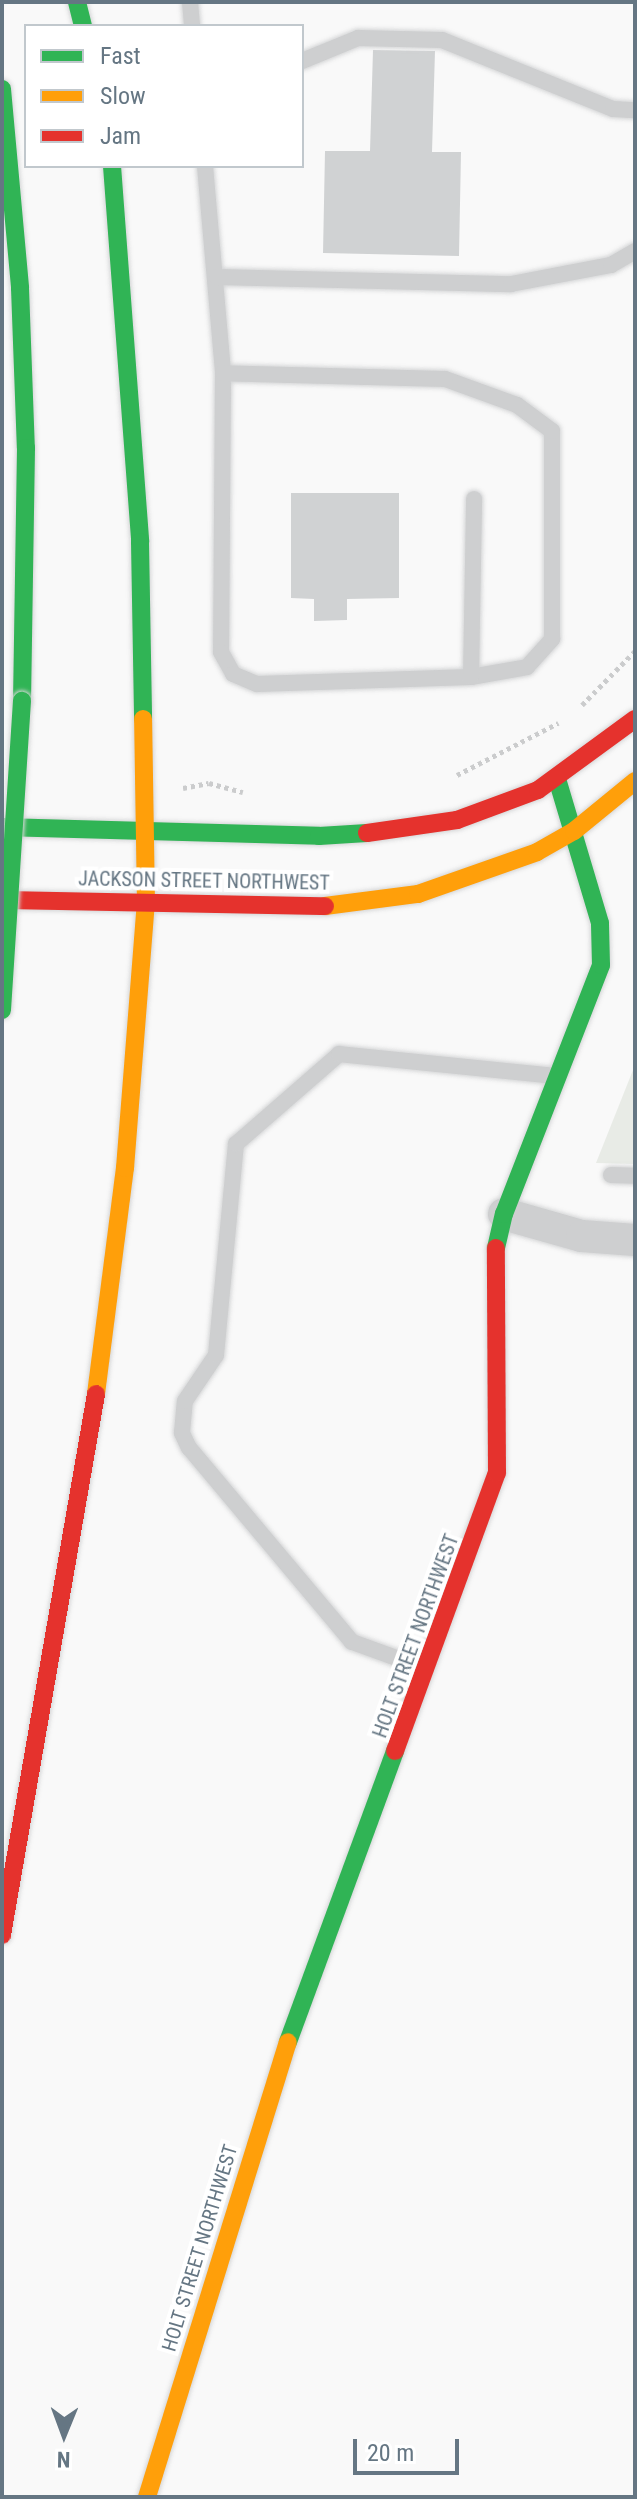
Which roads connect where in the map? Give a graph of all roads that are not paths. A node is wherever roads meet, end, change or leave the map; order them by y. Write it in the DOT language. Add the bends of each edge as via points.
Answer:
graph roads {
  1 [pos="77,2"];
  2 [pos="190,2"];
  3 [pos="82,24"];
  4 [pos="192,24"];
  5 [pos="304,60"];
  6 [pos="2,89"];
  7 [pos="635,110"];
  8 [pos="112,168"];
  9 [pos="205,168"];
  10 [pos="635,251"];
  11 [pos="217,277"];
  12 [pos="223,373"];
  13 [pos="474,499"];
  14 [pos="471,677"];
  15 [pos="635,719"];
  16 [pos="557,779"];
  17 [pos="635,781"];
  18 [pos="2,827"];
  19 [pos="147,831"];
  20 [pos="574,831"];
  21 [pos="2,900"];
  22 [pos="146,904"];
  23 [pos="2,1010"];
  24 [pos="560,1077"];
  25 [pos="611,1175"];
  26 [pos="635,1176"];
  27 [pos="504,1214"];
  28 [pos="635,1240"];
  29 [pos="428,1669"];
  30 [pos="2,1935"];
  31 [pos="154,2495"];
  1 -- 3 [label="main road"];
  2 -- 4 [label="lane"];
  5 -- 7 [label="lane" via="358,38 442,40 613,109"];
  6 -- 23 [label="main road, bridge" via="20,288 26,448 22,701"];
  8 -- 19 [label="main road" via="140,542"];
  9 -- 11 [label="lane"];
  10 -- 11 [label="lane" via="611,265 511,284"];
  11 -- 12 [label="lane"];
  12 -- 14 [label="lane" via="221,652 233,674 257,684"];
  12 -- 14 [label="lane" via="445,379 517,405 552,431 552,639 527,667"];
  13 -- 14 [label="lane"];
  15 -- 16 [label="main road"];
  16 -- 19 [label="main road" via="457,820 404,830 319,836"];
  16 -- 20 [label="main road, HOLT STREET NORTHWEST"];
  17 -- 20 [label="main road, JACKSON STREET NORTHWEST"];
  18 -- 19 [label="main road"];
  19 -- 22 [label="main road"];
  20 -- 22 [label="main road, JACKSON STREET NORTHWEST" via="501,868 418,894 314,907"];
  20 -- 24 [label="main road, HOLT STREET NORTHWEST" via="602,945 595,989"];
  21 -- 22 [label="main road, JACKSON STREET NORTHWEST"];
  22 -- 30 [label="main road" via="125,1168 84,1485"];
  24 -- 27 [label="main road, HOLT STREET NORTHWEST"];
  24 -- 29 [label="lane" via="339,1054 236,1144 216,1355 185,1401 182,1433 189,1448 352,1642"];
  25 -- 26 [label="lane"];
  27 -- 28 [label="street" via="592,1238"];
  27 -- 29 [label="main road, HOLT STREET NORTHWEST" via="496,1246 497,1473"];
  29 -- 31 [label="main road, HOLT STREET NORTHWEST" via="287,2045"];
}
